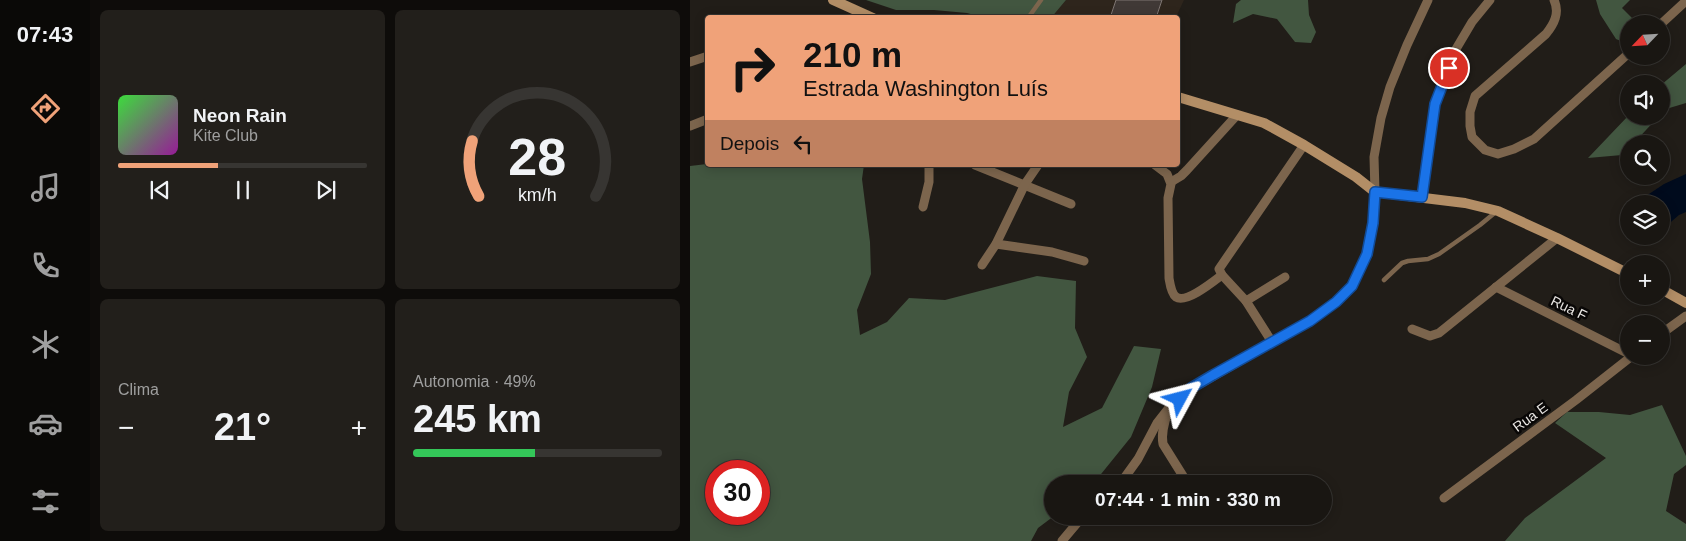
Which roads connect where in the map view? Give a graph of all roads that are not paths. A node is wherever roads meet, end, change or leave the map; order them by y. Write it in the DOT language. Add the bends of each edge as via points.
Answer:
graph roads {
  1 [pos="832,0"];
  2 [pos="1041,0"];
  3 [pos="1428,0"];
  4 [pos="1490,0"];
  5 [pos="1554,0"];
  6 [pos="1686,1"];
  7 [pos="866,15"];
  8 [pos="1030,15"];
  9 [pos="1670,16"];
  10 [pos="705,57"];
  11 [pos="1620,60"];
  12 [pos="690,62"];
  13 [pos="1180,98"];
  14 [pos="1237,115"];
  15 [pos="705,120"];
  16 [pos="690,126"];
  17 [pos="1304,145"];
  18 [pos="929,167"];
  19 [pos="980,167"];
  20 [pos="1037,167"];
  21 [pos="1158,167"];
  22 [pos="1170,182"];
  23 [pos="1025,184"];
  24 [pos="1375,192"];
  25 [pos="1422,197"];
  26 [pos="1072,204"];
  27 [pos="924,207"];
  28 [pos="1498,210"];
  29 [pos="1557,238"];
  30 [pos="996,244"];
  31 [pos="1084,261"];
  32 [pos="982,265"];
  33 [pos="1620,270"];
  34 [pos="1222,275"];
  35 [pos="1285,277"];
  36 [pos="1384,280"];
  37 [pos="1496,287"];
  38 [pos="1670,294"];
  39 [pos="1246,300"];
  40 [pos="1686,303"];
  41 [pos="1686,316"];
  42 [pos="1670,328"];
  43 [pos="1412,330"];
  44 [pos="1272,342"];
  45 [pos="1620,349"];
  46 [pos="1621,365"];
  47 [pos="1168,409"];
  48 [pos="1126,475"];
  49 [pos="1182,475"];
  50 [pos="1444,498"];
  51 [pos="1075,525"];
  52 [pos="1062,541"];
  1 -- 7 [label="street"];
  2 -- 8 [label="lane"];
  3 -- 24 [label="street" via="1406,44 1381,118 1374,157"];
  4 -- 25 [label="street" via="1456,49 1435,104"];
  5 -- 11 [label="street" via="1557,6 1555,23 1546,34 1475,96 1470,112 1472,138 1485,150 1498,154 1534,138"];
  6 -- 9 [label="street"];
  10 -- 12 [label="street"];
  13 -- 14 [label="street"];
  14 -- 17 [label="street" via="1264,123"];
  14 -- 22 [label="street" via="1181,176"];
  15 -- 16 [label="street"];
  17 -- 24 [label="street"];
  17 -- 34 [label="street" via="1221,265"];
  18 -- 27 [label="street"];
  19 -- 23 [label="street"];
  20 -- 23 [label="street"];
  21 -- 22 [label="street" via="1167,174"];
  22 -- 34 [label="street" via="1170,288 1175,296 1186,297"];
  23 -- 26 [label="street"];
  23 -- 30 [label="street"];
  24 -- 25 [label="street"];
  24 -- 44 [label="street" via="1367,254 1352,286 1310,321"];
  25 -- 28 [label="street"];
  28 -- 29 [label="street"];
  28 -- 36 [label="lane" via="1439,254 1402,263"];
  29 -- 33 [label="street"];
  29 -- 37 [label="street"];
  30 -- 31 [label="street"];
  30 -- 32 [label="street"];
  34 -- 39 [label="street"];
  35 -- 39 [label="street"];
  37 -- 43 [label="street" via="1439,333 1430,336"];
  37 -- 45 [label="street, Rua F"];
  38 -- 40 [label="street"];
  39 -- 44 [label="street"];
  41 -- 42 [label="street"];
  44 -- 47 [label="street" via="1191,388"];
  46 -- 50 [label="street, Rua E"];
  47 -- 48 [label="street"];
  47 -- 49 [label="street" via="1163,444"];
  51 -- 52 [label="street"];
}
